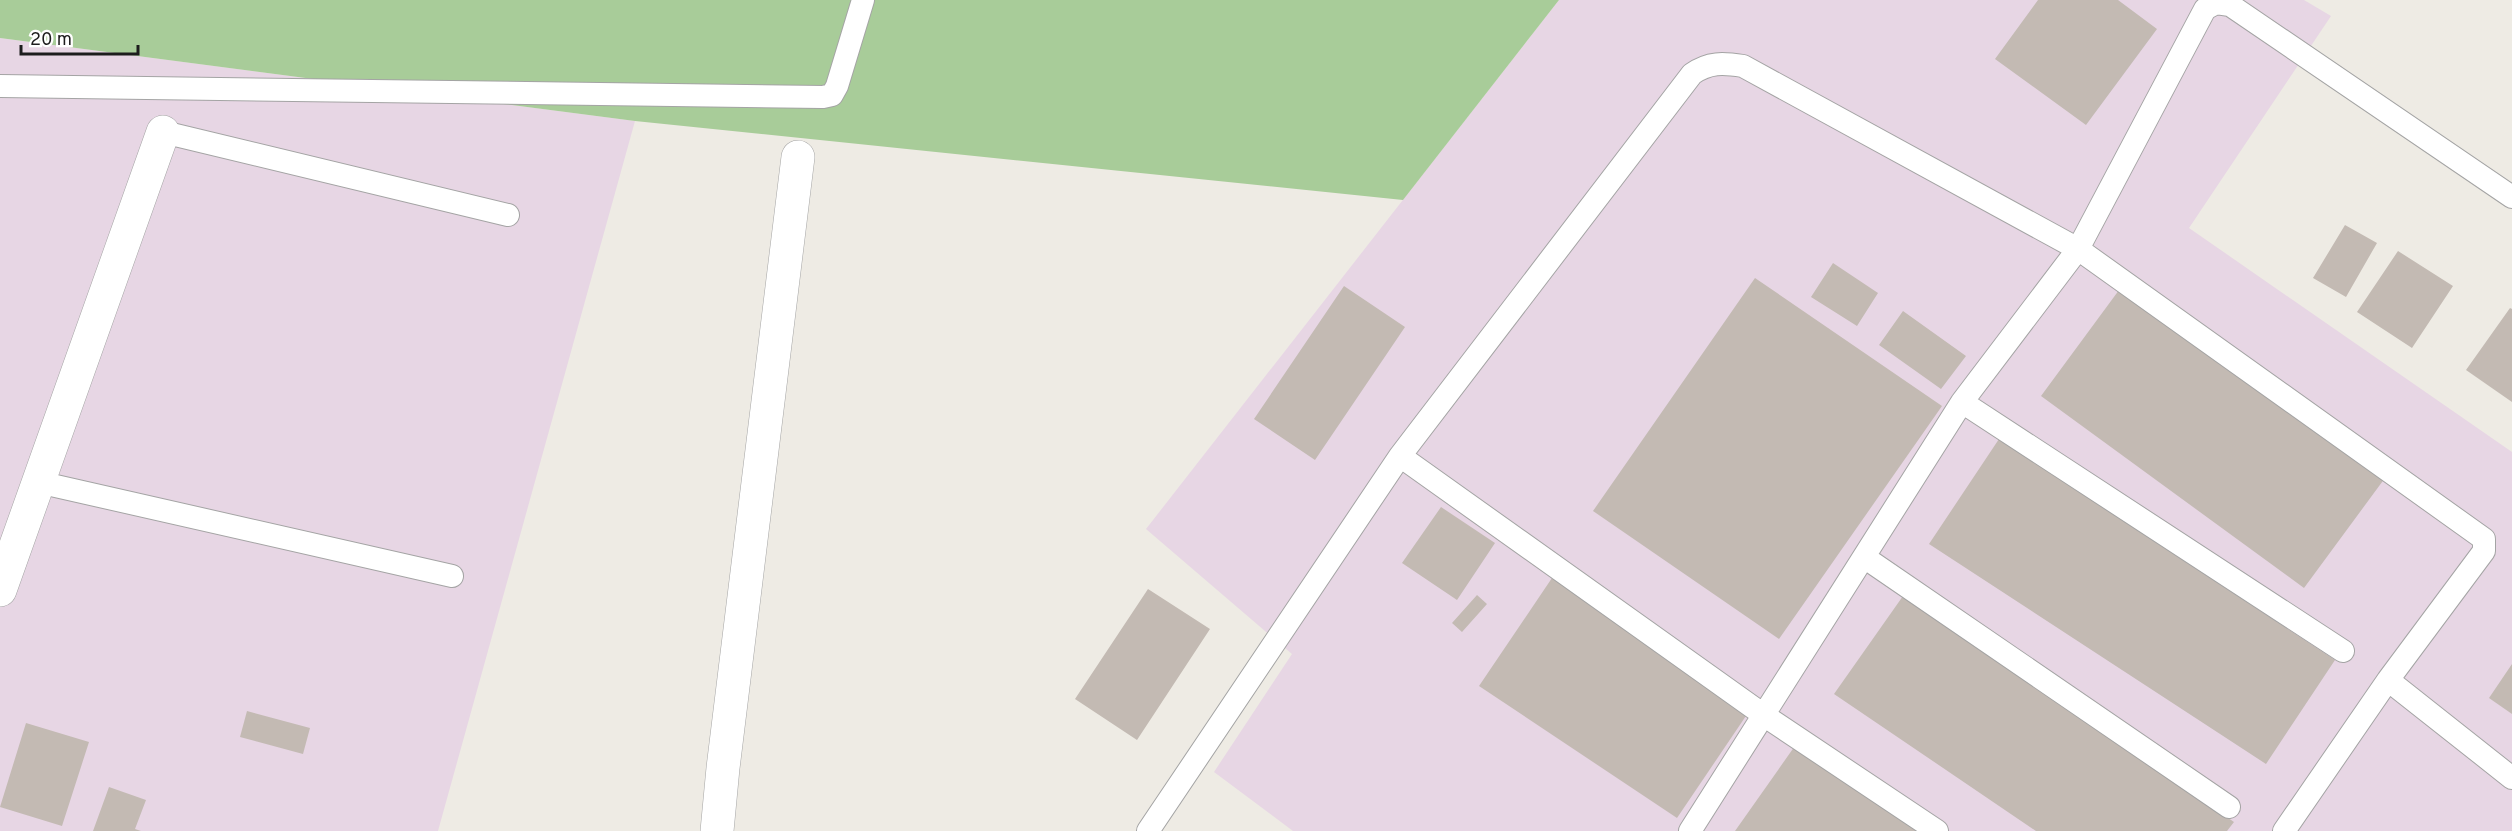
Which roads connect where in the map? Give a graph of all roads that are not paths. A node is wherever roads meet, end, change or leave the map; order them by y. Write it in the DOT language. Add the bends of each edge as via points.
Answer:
graph roads {
  1 [pos="863,0"];
  2 [pos="0,86"];
  3 [pos="163,132"];
  4 [pos="798,157"];
  5 [pos="2512,197"];
  6 [pos="508,215"];
  7 [pos="2078,249"];
  8 [pos="1962,402"];
  9 [pos="1400,456"];
  10 [pos="39,482"];
  11 [pos="1864,557"];
  12 [pos="452,576"];
  13 [pos="0,590"];
  14 [pos="2343,651"];
  15 [pos="2388,680"];
  16 [pos="1765,716"];
  17 [pos="2512,778"];
  18 [pos="2229,807"];
  19 [pos="717,831"];
  20 [pos="1148,831"];
  21 [pos="1690,831"];
  22 [pos="1937,831"];
  23 [pos="2284,831"];
  1 -- 2 [label="lane" via="837,86 832,95 823,97"];
  3 -- 6 [label="lane"];
  3 -- 10 [label="street"];
  4 -- 19 [label="street"];
  5 -- 7 [label="lane" via="2230,4 2216,3 2205,9"];
  7 -- 8 [label="lane"];
  7 -- 9 [label="lane" via="1743,66 1703,66 1692,74"];
  7 -- 15 [label="lane" via="2484,539 2484,551"];
  8 -- 11 [label="lane"];
  8 -- 14 [label="lane"];
  9 -- 16 [label="lane"];
  9 -- 20 [label="lane"];
  10 -- 12 [label="lane"];
  10 -- 13 [label="street"];
  11 -- 16 [label="lane"];
  11 -- 18 [label="lane"];
  15 -- 17 [label="lane"];
  15 -- 23 [label="lane"];
  16 -- 21 [label="lane"];
  16 -- 22 [label="lane"];
}
